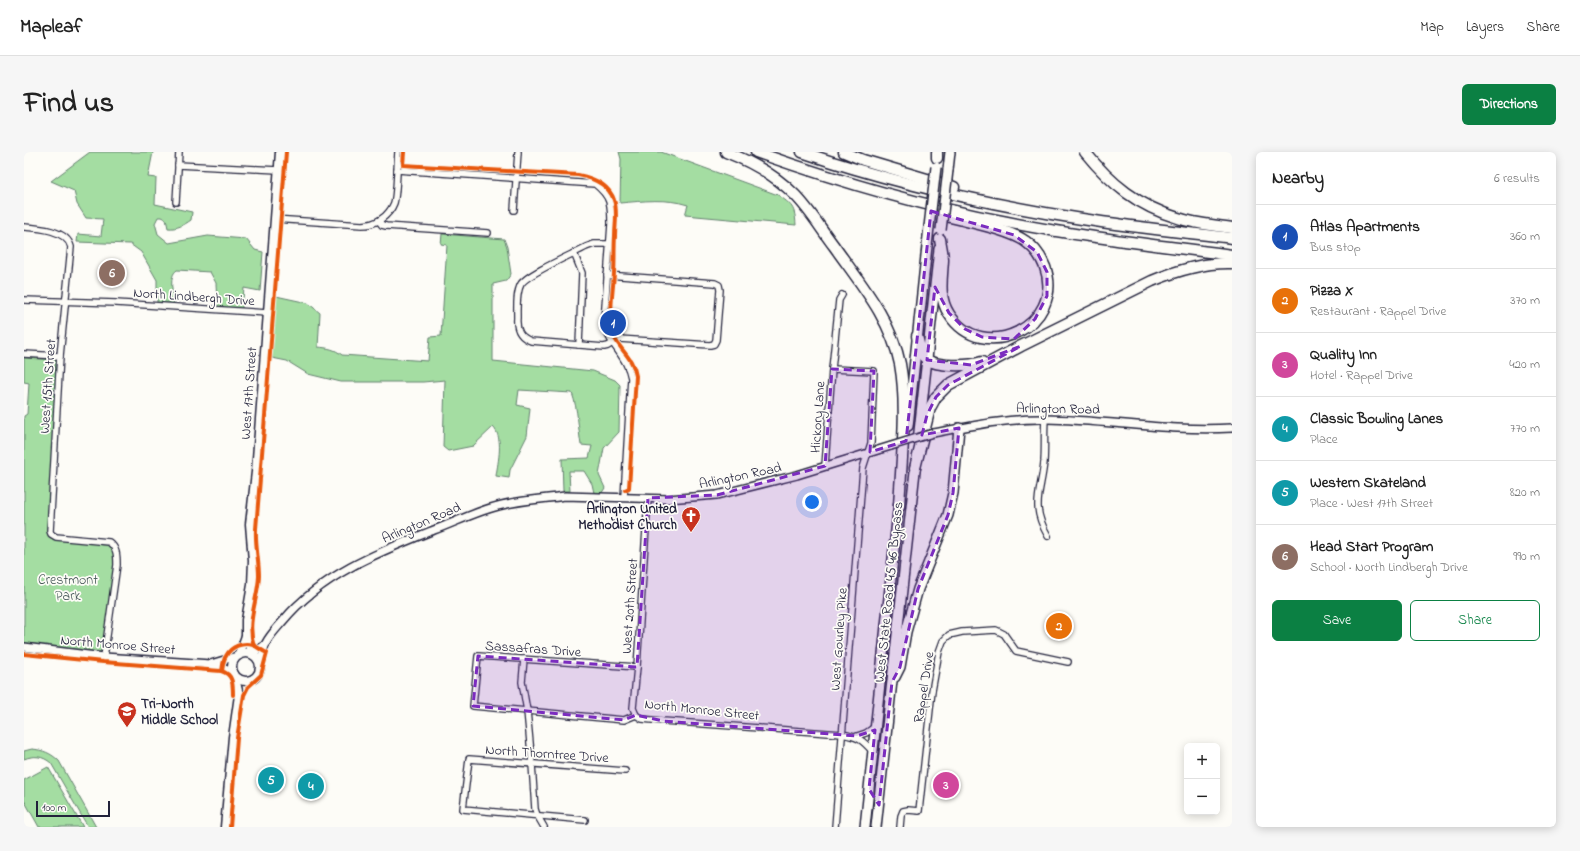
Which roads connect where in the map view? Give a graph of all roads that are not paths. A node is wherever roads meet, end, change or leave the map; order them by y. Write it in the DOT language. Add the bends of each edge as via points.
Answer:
graph roads {
  1 [pos="179,152"];
  2 [pos="280,152"];
  3 [pos="398,152"];
  4 [pos="518,152"];
  5 [pos="726,152"];
  6 [pos="756,152"];
  7 [pos="802,152"];
  8 [pos="844,152"];
  9 [pos="950,152"];
  10 [pos="1085,152"];
  11 [pos="937,157"];
  12 [pos="178,165"];
  13 [pos="278,170"];
  14 [pos="396,170"];
  15 [pos="516,178"];
  16 [pos="866,188"];
  17 [pos="176,202"];
  18 [pos="1011,206"];
  19 [pos="514,210"];
  20 [pos="274,219"];
  21 [pos="379,221"];
  22 [pos="24,227"];
  23 [pos="1232,228"];
  24 [pos="488,233"];
  25 [pos="941,234"];
  26 [pos="1232,238"];
  27 [pos="610,244"];
  28 [pos="574,253"];
  29 [pos="1232,254"];
  30 [pos="1232,263"];
  31 [pos="607,275"];
  32 [pos="842,295"];
  33 [pos="24,300"];
  34 [pos="65,302"];
  35 [pos="267,313"];
  36 [pos="917,336"];
  37 [pos="613,343"];
  38 [pos="579,345"];
  39 [pos="1021,346"];
  40 [pos="24,354"];
  41 [pos="60,356"];
  42 [pos="927,360"];
  43 [pos="832,369"];
  44 [pos="874,371"];
  45 [pos="1045,419"];
  46 [pos="959,428"];
  47 [pos="1232,428"];
  48 [pos="867,453"];
  49 [pos="825,466"];
  50 [pos="915,468"];
  51 [pos="624,497"];
  52 [pos="648,498"];
  53 [pos="899,507"];
  54 [pos="1048,536"];
  55 [pos="246,636"];
  56 [pos="266,644"];
  57 [pos="24,647"];
  58 [pos="252,654"];
  59 [pos="238,655"];
  60 [pos="104,657"];
  61 [pos="524,659"];
  62 [pos="1068,662"];
  63 [pos="211,664"];
  64 [pos="260,666"];
  65 [pos="637,667"];
  66 [pos="234,673"];
  67 [pos="250,680"];
  68 [pos="892,682"];
  69 [pos="239,696"];
  70 [pos="473,706"];
  71 [pos="527,711"];
  72 [pos="636,715"];
  73 [pos="876,726"];
  74 [pos="842,734"];
  75 [pos="856,736"];
  76 [pos="873,752"];
  77 [pos="532,764"];
  78 [pos="625,771"];
  79 [pos="869,789"];
  80 [pos="879,805"];
  81 [pos="537,816"];
  82 [pos="585,820"];
  83 [pos="225,827"];
  84 [pos="544,827"];
  85 [pos="835,827"];
  86 [pos="865,827"];
  87 [pos="876,827"];
  88 [pos="900,827"];
  1 -- 12 [label="street"];
  2 -- 13 [label="main road, West 17th Street"];
  3 -- 14 [label="street"];
  4 -- 15 [label="street"];
  5 -- 53 [label="highway" via="765,171 802,203 871,298 889,330 898,357 903,386"];
  6 -- 16 [label="highway"];
  7 -- 18 [label="highway" via="903,182"];
  8 -- 18 [label="highway"];
  9 -- 25 [label="highway, West State Road 45 46 Bypass, bridge"];
  10 -- 23 [label="highway" via="1116,185 1147,206 1179,219"];
  11 -- 36 [label="highway, West State Road 45 46 Bypass, bridge"];
  12 -- 13 [label="street"];
  12 -- 17 [label="street"];
  13 -- 20 [label="main road, West 17th Street"];
  14 -- 15 [label="street"];
  14 -- 21 [label="street" via="394,202"];
  15 -- 19 [label="street"];
  15 -- 27 [label="street" via="594,184 607,195 610,202"];
  16 -- 25 [label="highway" via="923,209 1014,235 1032,246 1041,259 1048,280 1045,303 1036,319 1018,333 997,338 976,336 959,325 949,313 942,294"];
  16 -- 29 [label="highway" via="954,211 1042,229"];
  18 -- 26 [label="highway" via="1083,219"];
  20 -- 21 [label="street" via="362,225"];
  20 -- 35 [label="main road, West 17th Street"];
  21 -- 24 [label="street" via="386,226"];
  22 -- 34 [label="street, West 15th Street" via="53,232 68,240 71,251"];
  25 -- 42 [label="highway, West State Road 45 46 Bypass"];
  27 -- 28 [label="street" via="594,244"];
  27 -- 31 [label="street"];
  28 -- 38 [label="street" via="582,273"];
  28 -- 38 [label="street" via="525,279 518,291 516,323 521,335 531,341"];
  30 -- 39 [label="highway" via="1204,265 1171,272"];
  31 -- 37 [label="street" via="604,321 605,330"];
  31 -- 37 [label="street" via="715,283 719,285 720,290 714,344 619,339"];
  32 -- 43 [label="street, Hickory Lane" via="839,300"];
  33 -- 34 [label="street, North Lindbergh Drive"];
  34 -- 35 [label="street, North Lindbergh Drive"];
  34 -- 41 [label="street, West 15th Street"];
  35 -- 55 [label="main road, West 17th Street" via="250,524 253,576"];
  36 -- 42 [label="highway" via="923,356"];
  36 -- 53 [label="highway, West State Road 45 46 Bypass"];
  37 -- 38 [label="street" via="604,347"];
  37 -- 51 [label="street" via="630,368 631,378"];
  39 -- 42 [label="highway" via="971,365"];
  39 -- 50 [label="highway" via="954,380 940,393 927,415"];
  40 -- 41 [label="street"];
  41 -- 60 [label="street, West 15th Street" via="49,524 51,534 62,538 109,542 114,546 117,565"];
  42 -- 50 [label="highway, West State Road 45 46 Bypass"];
  43 -- 44 [label="street, Hickory Lane"];
  43 -- 49 [label="street, Hickory Lane"];
  44 -- 48 [label="street, West Gourley Pike" via="871,443"];
  45 -- 46 [label="street, Arlington Road" via="1000,421"];
  45 -- 47 [label="street, Arlington Road" via="1202,430"];
  45 -- 54 [label="street" via="1044,462 1037,506 1041,524"];
  46 -- 48 [label="street, Arlington Road, bridge"];
  46 -- 68 [label="highway" via="953,493 948,515 918,589 906,632 900,667"];
  48 -- 49 [label="street, Arlington Road"];
  48 -- 74 [label="street, West Gourley Pike" via="863,468"];
  49 -- 52 [label="street, Arlington Road" via="717,495"];
  50 -- 68 [label="highway, West State Road 45 46 Bypass"];
  51 -- 52 [label="street, Arlington Road"];
  51 -- 56 [label="street, Arlington Road" via="565,496 521,501 501,505 420,536 327,581 294,609"];
  52 -- 65 [label="street, West 20th Street"];
  53 -- 73 [label="highway, West State Road 45 46 Bypass"];
  55 -- 58 [label="main road, West 17th Street"];
  55 -- 59 [label="main road, West 17th Street"];
  56 -- 58 [label="street, Arlington Road"];
  56 -- 64 [label="street, Arlington Road"];
  57 -- 60 [label="street, North Monroe Street"];
  58 -- 59 [label="main road"];
  58 -- 64 [label="main road"];
  59 -- 63 [label="street, North Monroe Street"];
  59 -- 66 [label="main road" via="232,663"];
  60 -- 63 [label="street, North Monroe Street"];
  61 -- 65 [label="street, Sassafras Drive"];
  61 -- 70 [label="street, Sassafras Drive" via="478,656"];
  61 -- 71 [label="street" via="522,682"];
  62 -- 88 [label="street, Rappel Drive" via="1016,651 1004,634 996,630 949,635 941,646 933,687 919,811 903,811"];
  63 -- 66 [label="street, North Monroe Street"];
  64 -- 67 [label="main road" via="257,675"];
  65 -- 72 [label="street, West 20th Street" via="633,708"];
  66 -- 67 [label="main road" via="241,680"];
  66 -- 69 [label="main road"];
  67 -- 69 [label="main road"];
  68 -- 80 [label="highway, West State Road 45 46 Bypass"];
  69 -- 83 [label="main road"];
  70 -- 71 [label="street, North Monroe Street"];
  71 -- 72 [label="street, North Monroe Street" via="624,720"];
  71 -- 77 [label="street"];
  72 -- 74 [label="street, North Monroe Street" via="642,719 663,721"];
  73 -- 75 [label="street"];
  73 -- 76 [label="highway, West State Road 45 46 Bypass"];
  74 -- 75 [label="street, North Monroe Street"];
  74 -- 85 [label="street, West Gourley Pike"];
  75 -- 76 [label="street"];
  76 -- 79 [label="highway, West State Road 45 46 Bypass"];
  77 -- 78 [label="street, North Thorntree Drive"];
  77 -- 81 [label="street" via="534,809"];
  77 -- 81 [label="street, North Thorntree Drive" via="469,760 462,809"];
  79 -- 80 [label="highway"];
  79 -- 86 [label="highway, West State Road 45 46 Bypass"];
  80 -- 87 [label="highway, West State Road 45 46 Bypass"];
  81 -- 82 [label="street"];
  81 -- 84 [label="street"];
}
